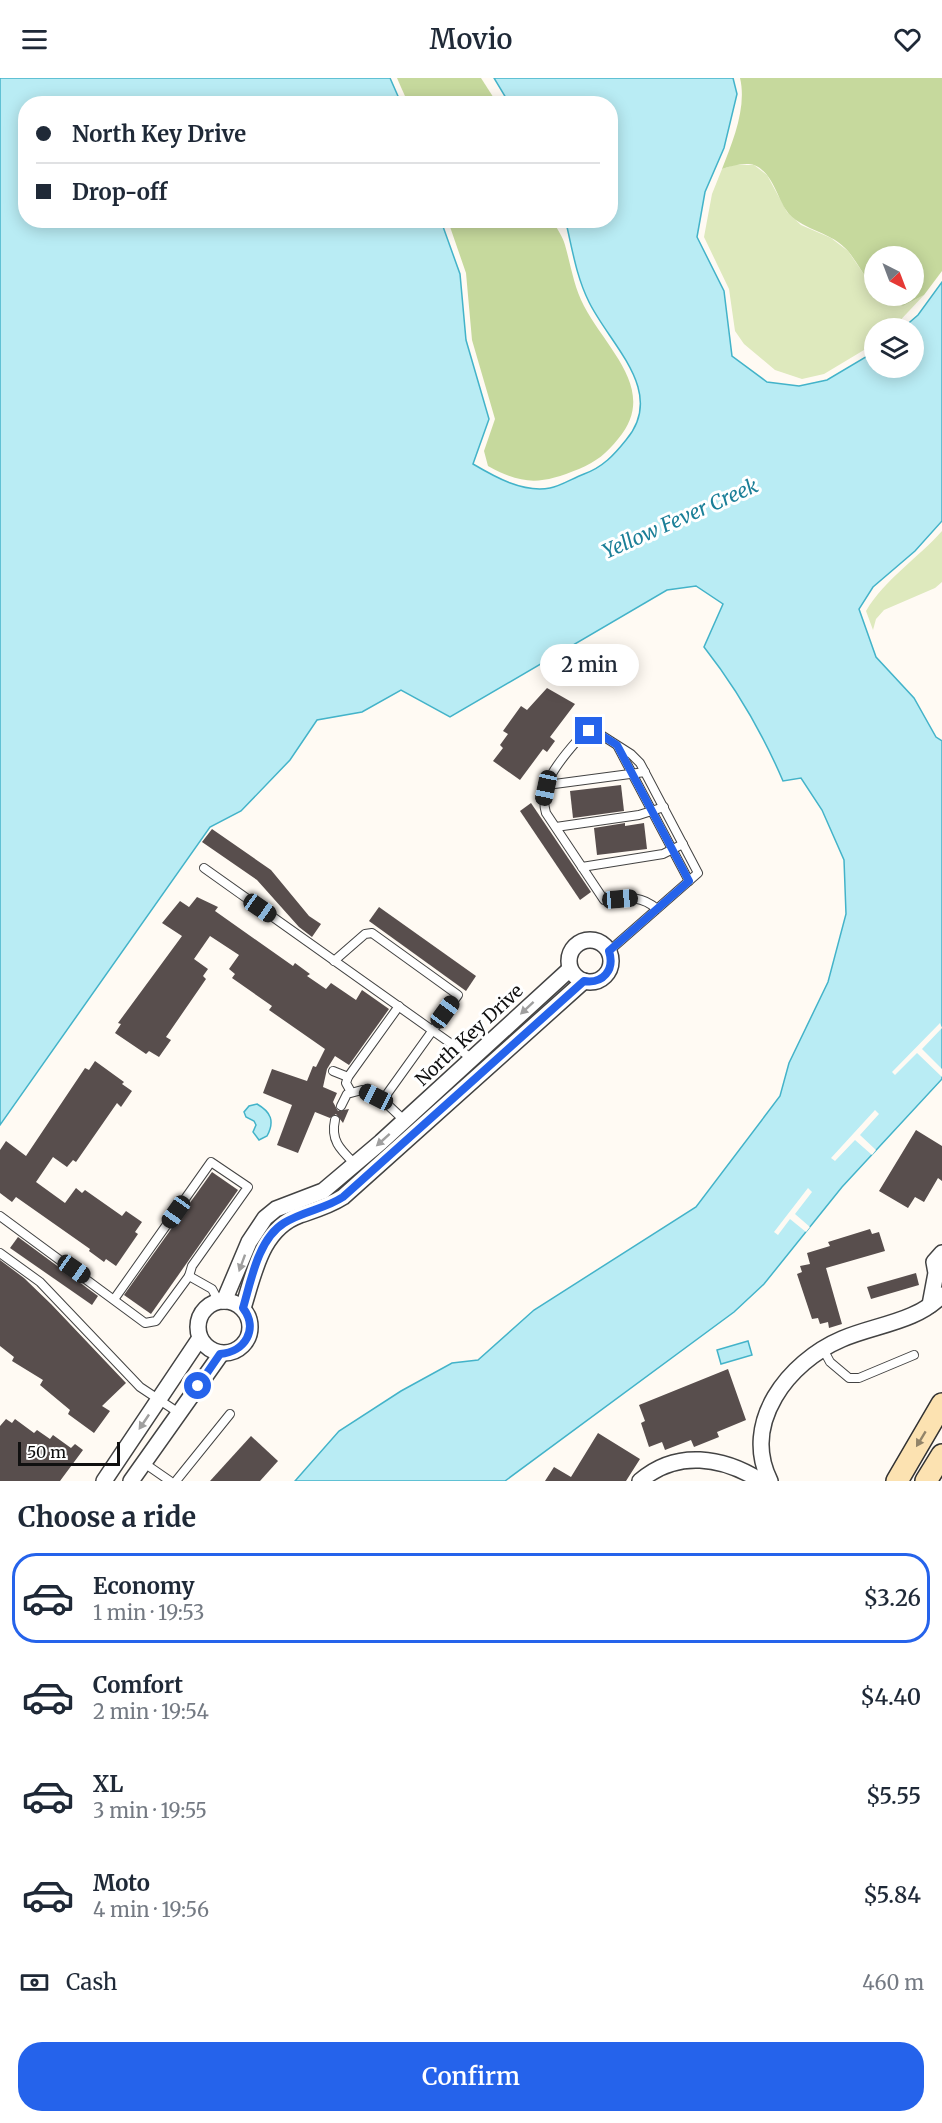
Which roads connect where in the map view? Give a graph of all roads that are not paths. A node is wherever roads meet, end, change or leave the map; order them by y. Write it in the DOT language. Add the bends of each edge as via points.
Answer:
graph roads {
  1 [pos="617,745"];
  2 [pos="645,772"];
  3 [pos="633,775"];
  4 [pos="547,785"];
  5 [pos="664,807"];
  6 [pos="652,811"];
  7 [pos="556,827"];
  8 [pos="683,844"];
  9 [pos="672,850"];
  10 [pos="582,867"];
  11 [pos="204,868"];
  12 [pos="689,881"];
  13 [pos="657,909"];
  14 [pos="609,951"];
  15 [pos="334,961"];
  16 [pos="570,969"];
  17 [pos="584,981"];
  18 [pos="399,1006"];
  19 [pos="432,1030"];
  20 [pos="472,1058"];
  21 [pos="484,1069"];
  22 [pos="333,1071"];
  23 [pos="348,1077"];
  24 [pos="351,1092"];
  25 [pos="381,1101"];
  26 [pos="341,1106"];
  27 [pos="335,1120"];
  28 [pos="410,1126"];
  29 [pos="356,1164"];
  30 [pos="367,1176"];
  31 [pos="0,1216"];
  32 [pos="0,1253"];
  33 [pos="942,1253"];
  34 [pos="189,1276"];
  35 [pos="942,1295"];
  36 [pos="115,1298"];
  37 [pos="222,1302"];
  38 [pos="930,1305"];
  39 [pos="243,1308"];
  40 [pos="200,1338"];
  41 [pos="823,1349"];
  42 [pos="220,1354"];
  43 [pos="914,1355"];
  44 [pos="159,1401"];
  45 [pos="942,1404"];
  46 [pos="179,1413"];
  47 [pos="230,1414"];
  48 [pos="760,1453"];
  49 [pos="942,1455"];
  50 [pos="144,1463"];
  51 [pos="740,1468"];
  52 [pos="104,1481"];
  53 [pos="131,1481"];
  54 [pos="170,1481"];
  55 [pos="176,1481"];
  56 [pos="640,1481"];
  57 [pos="761,1481"];
  58 [pos="770,1481"];
  59 [pos="897,1481"];
  60 [pos="927,1481"];
  1 -- 2 [label="lane" via="632,754"];
  1 -- 3 [label="lane"];
  1 -- 4 [label="lane" via="595,731 582,735"];
  2 -- 3 [label="lane"];
  2 -- 5 [label="lane"];
  3 -- 4 [label="lane"];
  3 -- 6 [label="lane"];
  4 -- 7 [label="lane" via="543,801"];
  5 -- 6 [label="lane"];
  5 -- 8 [label="lane"];
  6 -- 7 [label="lane"];
  6 -- 9 [label="lane"];
  7 -- 10 [label="lane"];
  8 -- 9 [label="lane"];
  8 -- 12 [label="lane" via="698,873"];
  9 -- 10 [label="lane"];
  9 -- 12 [label="lane"];
  10 -- 13 [label="lane" via="604,900 635,897"];
  11 -- 15 [label="lane"];
  12 -- 13 [label="lane"];
  13 -- 14 [label="lane"];
  14 -- 16 [label="street" via="598,941 582,941 571,952"];
  14 -- 17 [label="street" via="611,965 604,976 598,981"];
  15 -- 18 [label="lane"];
  15 -- 19 [label="lane" via="364,934 372,933 458,994"];
  16 -- 17 [label="street"];
  16 -- 20 [label="street, North Key Drive, one-way"];
  17 -- 21 [label="street, North Key Drive"];
  18 -- 19 [label="lane"];
  18 -- 23 [label="lane"];
  19 -- 20 [label="lane"];
  19 -- 25 [label="lane"];
  20 -- 21 [label="lane"];
  20 -- 28 [label="street, North Key Drive"];
  21 -- 28 [label="street, North Key Drive"];
  22 -- 23 [label="lane"];
  23 -- 24 [label="lane" via="346,1083"];
  24 -- 25 [label="lane" via="362,1090"];
  24 -- 26 [label="lane"];
  25 -- 28 [label="lane"];
  27 -- 29 [label="lane" via="335,1141"];
  28 -- 29 [label="street, North Key Drive, one-way"];
  28 -- 30 [label="street, North Key Drive"];
  29 -- 30 [label="lane"];
  29 -- 37 [label="street, North Key Drive, one-way" via="323,1191 283,1206 265,1218"];
  30 -- 39 [label="street, North Key Drive" via="329,1206 283,1223 261,1253"];
  31 -- 36 [label="lane"];
  32 -- 44 [label="lane" via="40,1282 140,1387"];
  33 -- 38 [label="street" via="934,1262 936,1273"];
  34 -- 36 [label="lane" via="151,1324"];
  34 -- 36 [label="lane" via="192,1266 248,1187 212,1162"];
  34 -- 37 [label="lane" via="212,1289"];
  35 -- 38 [label="street"];
  37 -- 39 [label="street"];
  37 -- 40 [label="street" via="212,1304 201,1315"];
  38 -- 41 [label="street"];
  39 -- 42 [label="street" via="250,1322 248,1338 237,1350"];
  40 -- 42 [label="street"];
  40 -- 44 [label="street"];
  41 -- 43 [label="lane" via="830,1362 849,1378 859,1378"];
  41 -- 48 [label="street" via="792,1373 773,1400 763,1421"];
  42 -- 46 [label="street"];
  44 -- 46 [label="lane"];
  44 -- 52 [label="street, one-way"];
  45 -- 59 [label="main road, one-way"];
  46 -- 50 [label="street"];
  47 -- 55 [label="lane"];
  48 -- 51 [label="street" via="751,1465"];
  48 -- 58 [label="street"];
  49 -- 60 [label="main road"];
  50 -- 53 [label="street"];
  50 -- 54 [label="lane"];
  51 -- 56 [label="street" via="724,1462 687,1460 650,1472"];
  51 -- 57 [label="street"];
}
